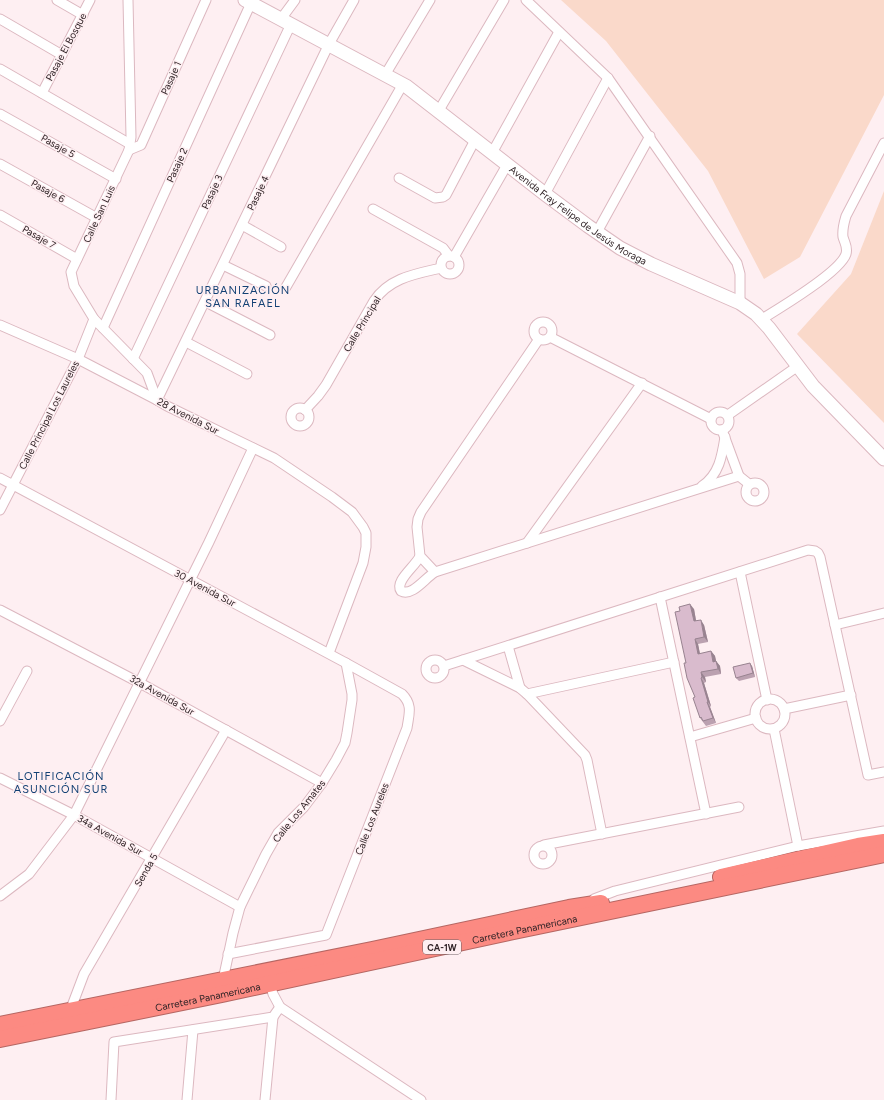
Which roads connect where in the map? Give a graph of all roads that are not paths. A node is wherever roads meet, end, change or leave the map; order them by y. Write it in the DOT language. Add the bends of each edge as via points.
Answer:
graph roads {
  1 [pos="57,0"];
  2 [pos="90,0"];
  3 [pos="128,0"];
  4 [pos="206,0"];
  5 [pos="295,0"];
  6 [pos="354,0"];
  7 [pos="430,0"];
  8 [pos="504,0"];
  9 [pos="526,0"];
  10 [pos="248,1"];
  11 [pos="83,15"];
  12 [pos="0,19"];
  13 [pos="286,21"];
  14 [pos="559,32"];
  15 [pos="329,44"];
  16 [pos="62,55"];
  17 [pos="0,69"];
  18 [pos="385,75"];
  19 [pos="608,78"];
  20 [pos="403,84"];
  21 [pos="42,93"];
  22 [pos="438,112"];
  23 [pos="0,114"];
  24 [pos="650,136"];
  25 [pos="475,140"];
  26 [pos="884,143"];
  27 [pos="130,147"];
  28 [pos="492,153"];
  29 [pos="0,164"];
  30 [pos="507,165"];
  31 [pos="399,178"];
  32 [pos="116,179"];
  33 [pos="545,194"];
  34 [pos="373,209"];
  35 [pos="0,215"];
  36 [pos="97,218"];
  37 [pos="242,225"];
  38 [pos="597,232"];
  39 [pos="281,247"];
  40 [pos="452,256"];
  41 [pos="77,259"];
  42 [pos="223,265"];
  43 [pos="441,268"];
  44 [pos="266,286"];
  45 [pos="286,287"];
  46 [pos="206,302"];
  47 [pos="740,303"];
  48 [pos="94,319"];
  49 [pos="762,319"];
  50 [pos="0,325"];
  51 [pos="103,328"];
  52 [pos="270,335"];
  53 [pos="550,337"];
  54 [pos="539,339"];
  55 [pos="186,342"];
  56 [pos="78,359"];
  57 [pos="133,359"];
  58 [pos="798,366"];
  59 [pos="247,374"];
  60 [pos="642,383"];
  61 [pos="157,400"];
  62 [pos="305,410"];
  63 [pos="728,415"];
  64 [pos="711,419"];
  65 [pos="723,434"];
  66 [pos="253,448"];
  67 [pos="884,459"];
  68 [pos="739,476"];
  69 [pos="0,478"];
  70 [pos="750,484"];
  71 [pos="13,485"];
  72 [pos="697,490"];
  73 [pos="0,510"];
  74 [pos="527,543"];
  75 [pos="420,556"];
  76 [pos="435,572"];
  77 [pos="740,572"];
  78 [pos="191,580"];
  79 [pos="660,597"];
  80 [pos="0,610"];
  81 [pos="884,613"];
  82 [pos="835,625"];
  83 [pos="508,646"];
  84 [pos="329,653"];
  85 [pos="463,660"];
  86 [pos="674,662"];
  87 [pos="346,663"];
  88 [pos="444,666"];
  89 [pos="27,671"];
  90 [pos="140,683"];
  91 [pos="523,691"];
  92 [pos="851,695"];
  93 [pos="767,700"];
  94 [pos="409,701"];
  95 [pos="784,709"];
  96 [pos="756,718"];
  97 [pos="0,721"];
  98 [pos="774,729"];
  99 [pos="226,730"];
  100 [pos="690,737"];
  101 [pos="884,772"];
  102 [pos="0,778"];
  103 [pos="322,783"];
  104 [pos="739,807"];
  105 [pos="706,814"];
  106 [pos="74,815"];
  107 [pos="884,831"];
  108 [pos="602,834"];
  109 [pos="884,842"];
  110 [pos="544,845"];
  111 [pos="798,846"];
  112 [pos="884,854"];
  113 [pos="152,858"];
  114 [pos="0,896"];
  115 [pos="240,907"];
  116 [pos="570,908"];
  117 [pos="228,954"];
  118 [pos="222,980"];
  119 [pos="270,984"];
  120 [pos="280,1007"];
  121 [pos="70,1011"];
  122 [pos="274,1017"];
  123 [pos="0,1025"];
  124 [pos="192,1030"];
  125 [pos="0,1039"];
  126 [pos="111,1100"];
  127 [pos="187,1100"];
  128 [pos="265,1100"];
  129 [pos="421,1100"];
  1 -- 11 [label="street"];
  2 -- 11 [label="street, Pasaje El Bosque"];
  3 -- 27 [label="street, Calle San Luis"];
  4 -- 27 [label="street, Pasaje 1" via="141,145"];
  5 -- 13 [label="street"];
  6 -- 15 [label="street, Pasaje 4"];
  7 -- 18 [label="street"];
  8 -- 22 [label="street"];
  9 -- 14 [label="street"];
  10 -- 13 [label="street, Avenida Fray Felipe de Jesús Moraga"];
  10 -- 51 [label="street, Pasaje 2"];
  11 -- 16 [label="street, Pasaje El Bosque"];
  12 -- 16 [label="street"];
  13 -- 15 [label="street, Avenida Fray Felipe de Jesús Moraga"];
  13 -- 57 [label="street, Pasaje 3"];
  14 -- 19 [label="street"];
  14 -- 28 [label="street"];
  15 -- 18 [label="street, Avenida Fray Felipe de Jesús Moraga"];
  15 -- 37 [label="street, Pasaje 4"];
  16 -- 21 [label="street, Pasaje El Bosque"];
  17 -- 21 [label="street"];
  18 -- 20 [label="street, Avenida Fray Felipe de Jesús Moraga"];
  19 -- 24 [label="street"];
  19 -- 33 [label="street"];
  20 -- 22 [label="street, Avenida Fray Felipe de Jesús Moraga"];
  20 -- 45 [label="street"];
  21 -- 27 [label="street"];
  22 -- 25 [label="street, Avenida Fray Felipe de Jesús Moraga"];
  23 -- 32 [label="street, Pasaje 5"];
  24 -- 38 [label="street"];
  24 -- 47 [label="street" via="737,263 741,284"];
  25 -- 28 [label="street, Avenida Fray Felipe de Jesús Moraga"];
  25 -- 31 [label="street" via="443,197 435,198"];
  26 -- 49 [label="street" via="846,216 843,236 848,248 843,260 825,277"];
  27 -- 32 [label="street, Calle San Luis"];
  28 -- 30 [label="street, Avenida Fray Felipe de Jesús Moraga"];
  29 -- 36 [label="street, Pasaje 6"];
  30 -- 33 [label="street, Avenida Fray Felipe de Jesús Moraga"];
  30 -- 40 [label="street"];
  32 -- 36 [label="street, Calle San Luis"];
  33 -- 38 [label="street, Avenida Fray Felipe de Jesús Moraga"];
  34 -- 40 [label="street" via="443,248"];
  35 -- 41 [label="street, Pasaje 7"];
  36 -- 41 [label="street, Calle San Luis"];
  37 -- 39 [label="street"];
  37 -- 42 [label="street, Pasaje 4"];
  38 -- 47 [label="street, Avenida Fray Felipe de Jesús Moraga" via="651,264"];
  40 -- 43 [label="street" via="446,256 442,260"];
  40 -- 43 [label="street" via="459,265 457,271 448,275"];
  41 -- 48 [label="street, Calle San Luis" via="71,272 74,286"];
  42 -- 44 [label="street"];
  42 -- 46 [label="street, Pasaje 4"];
  43 -- 62 [label="street, Calle Principal" via="401,278 384,289 374,301 321,392"];
  46 -- 52 [label="street"];
  46 -- 55 [label="street, Pasaje 4"];
  47 -- 49 [label="street, Avenida Fray Felipe de Jesús Moraga"];
  48 -- 51 [label="street, Calle San Luis"];
  48 -- 56 [label="street, Calle Principal Los Laureles"];
  49 -- 58 [label="street, Avenida Fray Felipe de Jesús Moraga"];
  50 -- 56 [label="street, 28 Avenida Sur"];
  51 -- 57 [label="street, Calle San Luis"];
  53 -- 54 [label="street" via="545,340"];
  53 -- 54 [label="street" via="552,328 542,321 534,329 534,335"];
  53 -- 60 [label="street"];
  54 -- 75 [label="street" via="421,512 417,527"];
  55 -- 59 [label="street"];
  55 -- 61 [label="street, Pasaje 4"];
  56 -- 61 [label="street, 28 Avenida Sur"];
  56 -- 71 [label="street, Calle Principal Los Laureles"];
  57 -- 61 [label="street, Calle San Luis" via="147,373"];
  58 -- 63 [label="street"];
  58 -- 67 [label="street, Avenida Fray Felipe de Jesús Moraga" via="831,405"];
  60 -- 64 [label="street"];
  60 -- 74 [label="street"];
  61 -- 66 [label="street, 28 Avenida Sur"];
  63 -- 64 [label="street" via="720,411 714,413"];
  63 -- 65 [label="street" via="730,421"];
  64 -- 65 [label="street" via="712,425"];
  65 -- 68 [label="street"];
  65 -- 72 [label="street" via="718,468 708,482"];
  66 -- 78 [label="street"];
  66 -- 84 [label="street, 28 Avenida Sur" via="274,458 352,512 366,533 363,563"];
  68 -- 70 [label="street"];
  68 -- 72 [label="street"];
  69 -- 71 [label="street, 30 Avenida Sur"];
  71 -- 73 [label="street, Calle Principal Los Laureles"];
  71 -- 78 [label="street, 30 Avenida Sur"];
  72 -- 74 [label="street"];
  74 -- 76 [label="street"];
  75 -- 76 [label="street"];
  75 -- 76 [label="street" via="400,581 401,591 409,592"];
  77 -- 79 [label="street"];
  77 -- 82 [label="street" via="808,550 815,551 820,557"];
  77 -- 93 [label="street"];
  78 -- 84 [label="street, 30 Avenida Sur"];
  78 -- 90 [label="street"];
  79 -- 83 [label="street"];
  79 -- 86 [label="street"];
  80 -- 90 [label="street, 32a Avenida Sur"];
  81 -- 82 [label="street"];
  82 -- 92 [label="street"];
  83 -- 85 [label="street"];
  83 -- 91 [label="street"];
  84 -- 87 [label="street, 30 Avenida Sur"];
  85 -- 88 [label="street"];
  85 -- 91 [label="street"];
  86 -- 91 [label="street"];
  86 -- 100 [label="street"];
  87 -- 94 [label="street, 30 Avenida Sur" via="402,694"];
  87 -- 103 [label="street, Calle Los Amates" via="352,694 347,733 345,743"];
  89 -- 97 [label="street"];
  90 -- 99 [label="street, 32a Avenida Sur"];
  90 -- 106 [label="street"];
  91 -- 108 [label="street" via="585,755"];
  92 -- 95 [label="street"];
  92 -- 101 [label="street" via="868,775"];
  93 -- 95 [label="street" via="776,701"];
  93 -- 96 [label="street" via="757,708"];
  94 -- 117 [label="street, Calle Los Aureles" via="407,728 326,935"];
  95 -- 98 [label="street" via="783,722"];
  96 -- 98 [label="street" via="761,726"];
  96 -- 100 [label="street"];
  98 -- 111 [label="street"];
  99 -- 103 [label="street, 32a Avenida Sur"];
  99 -- 113 [label="street, Senda 5"];
  100 -- 105 [label="street"];
  102 -- 106 [label="street, 34a Avenida Sur"];
  103 -- 115 [label="street, Calle Los Amates" via="304,807 278,833"];
  104 -- 105 [label="street"];
  105 -- 108 [label="street"];
  106 -- 113 [label="street, 34a Avenida Sur"];
  106 -- 114 [label="street" via="29,874"];
  107 -- 111 [label="street"];
  108 -- 110 [label="street"];
  109 -- 116 [label="highway, Carretera Panamericana / CA-1W"];
  111 -- 116 [label="street" via="615,892"];
  112 -- 119 [label="highway, Carretera Panamericana / CA-1W"];
  113 -- 115 [label="street, 34a Avenida Sur"];
  113 -- 121 [label="street, Senda 5" via="84,974"];
  115 -- 117 [label="street, Calle Los Amates"];
  116 -- 118 [label="highway, Carretera Panamericana / CA-1W"];
  117 -- 118 [label="street, Calle Los Amates"];
  118 -- 121 [label="highway, Carretera Panamericana / CA-1W"];
  119 -- 120 [label="street"];
  119 -- 125 [label="highway, Carretera Panamericana / CA-1W"];
  120 -- 122 [label="street"];
  120 -- 129 [label="street"];
  121 -- 123 [label="highway, Carretera Panamericana / CA-1W"];
  122 -- 124 [label="street"];
  122 -- 128 [label="street"];
  124 -- 126 [label="street" via="114,1042"];
  124 -- 127 [label="street"];
}
